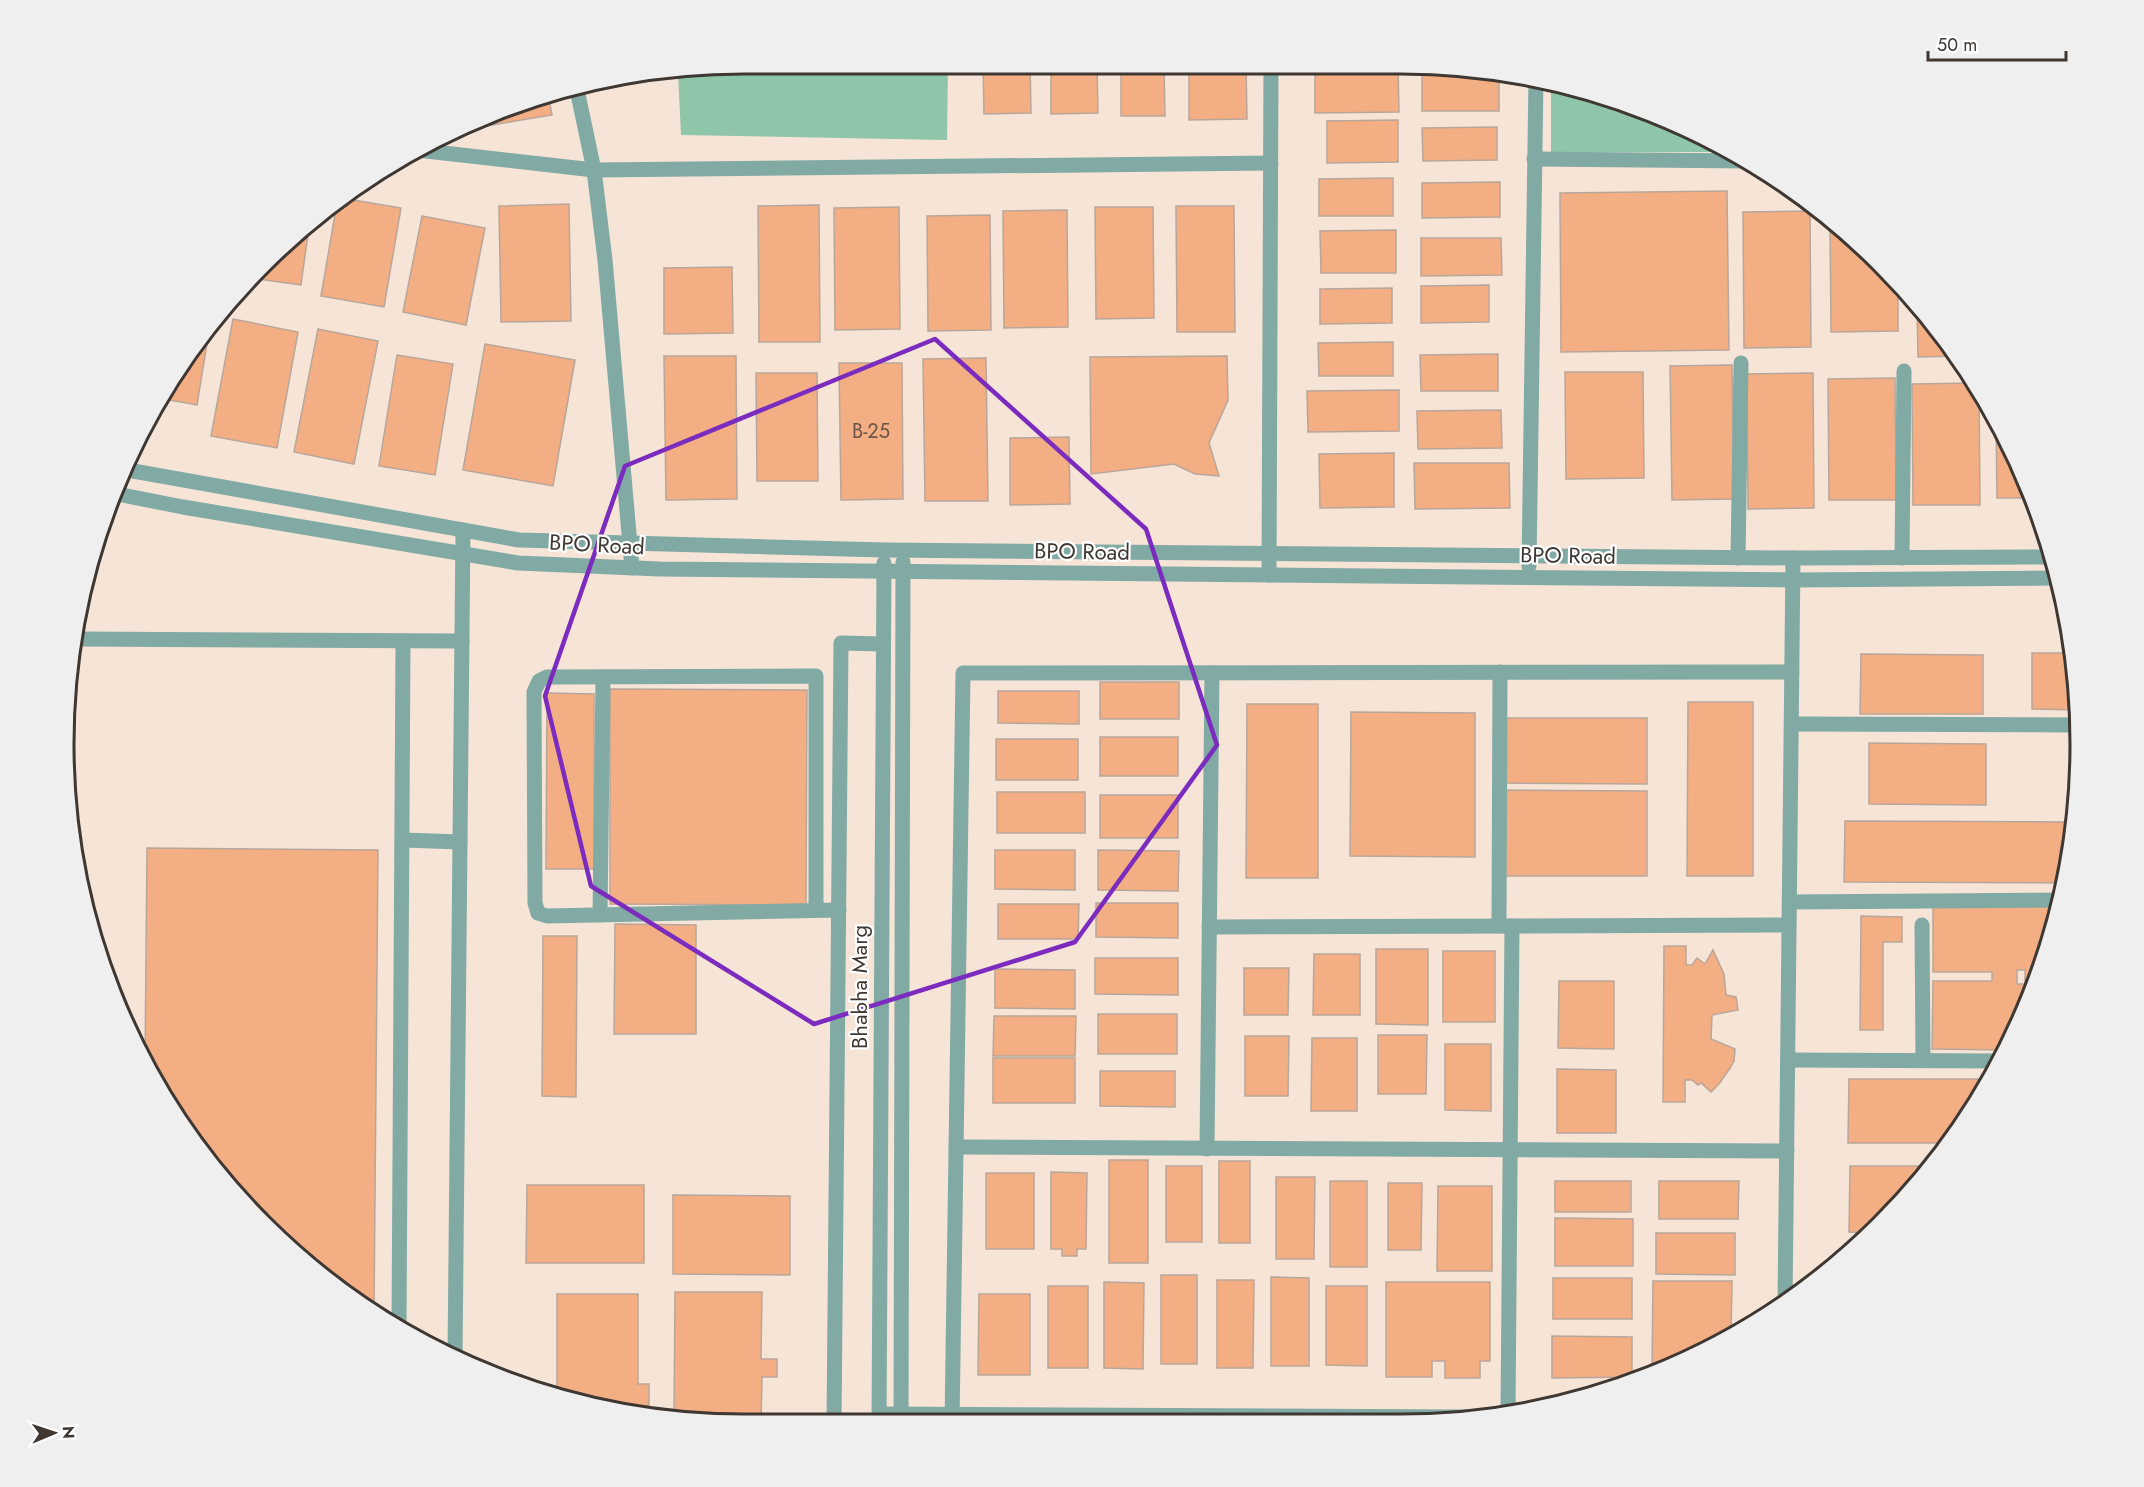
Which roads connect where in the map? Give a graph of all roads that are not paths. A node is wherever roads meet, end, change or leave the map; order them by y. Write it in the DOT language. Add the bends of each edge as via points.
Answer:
graph roads {
  1 [pos="1271,74"];
  2 [pos="1536,87"];
  3 [pos="578,94"];
  4 [pos="430,152"];
  5 [pos="1534,159"];
  6 [pos="1732,161"];
  7 [pos="1271,163"];
  8 [pos="594,170"];
  9 [pos="1741,363"];
  10 [pos="1904,371"];
  11 [pos="132,471"];
  12 [pos="122,495"];
  13 [pos="463,531"];
  14 [pos="628,542"];
  15 [pos="884,550"];
  16 [pos="903,550"];
  17 [pos="462,554"];
  18 [pos="1269,554"];
  19 [pos="1529,556"];
  20 [pos="2044,557"];
  21 [pos="1738,558"];
  22 [pos="1793,558"];
  23 [pos="1902,558"];
  24 [pos="632,568"];
  25 [pos="884,571"];
  26 [pos="903,571"];
  27 [pos="1269,575"];
  28 [pos="1529,577"];
  29 [pos="2050,578"];
  30 [pos="1793,580"];
  31 [pos="82,639"];
  32 [pos="403,641"];
  33 [pos="462,641"];
  34 [pos="883,644"];
  35 [pos="1500,672"];
  36 [pos="1792,672"];
  37 [pos="1212,673"];
  38 [pos="841,675"];
  39 [pos="816,676"];
  40 [pos="603,677"];
  41 [pos="1792,724"];
  42 [pos="2070,725"];
  43 [pos="403,840"];
  44 [pos="460,842"];
  45 [pos="2052,900"];
  46 [pos="1790,902"];
  47 [pos="816,910"];
  48 [pos="839,910"];
  49 [pos="600,915"];
  50 [pos="1789,925"];
  51 [pos="1922,925"];
  52 [pos="1505,926"];
  53 [pos="1209,927"];
  54 [pos="1788,1060"];
  55 [pos="1923,1060"];
  56 [pos="1990,1061"];
  57 [pos="956,1147"];
  58 [pos="1207,1149"];
  59 [pos="1510,1150"];
  60 [pos="1787,1151"];
  61 [pos="1785,1292"];
  62 [pos="399,1318"];
  63 [pos="455,1348"];
  64 [pos="1509,1405"];
  65 [pos="834,1414"];
  66 [pos="879,1414"];
  67 [pos="901,1414"];
  68 [pos="952,1414"];
  1 -- 7 [label="street"];
  2 -- 5 [label="street"];
  3 -- 8 [label="street"];
  4 -- 8 [label="street"];
  5 -- 6 [label="street"];
  5 -- 19 [label="street"];
  7 -- 8 [label="street"];
  7 -- 18 [label="street"];
  8 -- 14 [label="street"];
  9 -- 21 [label="street"];
  10 -- 23 [label="street"];
  11 -- 13 [label="street, BPO Road"];
  12 -- 17 [label="street, BPO Road"];
  13 -- 14 [label="street, BPO Road" via="519,540"];
  13 -- 17 [label="street"];
  14 -- 15 [label="street, BPO Road"];
  14 -- 24 [label="street"];
  15 -- 16 [label="street, BPO Road"];
  15 -- 25 [label="street, Bhabha Marg"];
  16 -- 18 [label="street, BPO Road"];
  16 -- 26 [label="street, Bhabha Marg"];
  17 -- 24 [label="street, BPO Road" via="518,563"];
  17 -- 33 [label="street"];
  18 -- 19 [label="street, BPO Road"];
  18 -- 27 [label="street"];
  19 -- 21 [label="street, BPO Road"];
  19 -- 28 [label="street"];
  20 -- 23 [label="street, BPO Road"];
  21 -- 22 [label="street, BPO Road"];
  22 -- 23 [label="street, BPO Road"];
  22 -- 30 [label="street"];
  24 -- 25 [label="street, BPO Road"];
  25 -- 26 [label="street, BPO Road"];
  25 -- 34 [label="street, Bhabha Marg"];
  26 -- 27 [label="street, BPO Road"];
  26 -- 67 [label="street, Bhabha Marg"];
  27 -- 28 [label="street, BPO Road"];
  28 -- 30 [label="street, BPO Road"];
  29 -- 30 [label="street, BPO Road"];
  30 -- 36 [label="street"];
  31 -- 32 [label="street"];
  32 -- 33 [label="street"];
  32 -- 43 [label="street"];
  33 -- 44 [label="street"];
  34 -- 38 [label="street" via="841,643"];
  34 -- 66 [label="street, Bhabha Marg"];
  35 -- 36 [label="street"];
  35 -- 37 [label="street"];
  35 -- 52 [label="street"];
  36 -- 41 [label="street"];
  37 -- 53 [label="street"];
  37 -- 57 [label="street" via="963,673"];
  38 -- 39 [label="street"];
  38 -- 48 [label="street"];
  39 -- 40 [label="street"];
  39 -- 47 [label="street"];
  40 -- 49 [label="street"];
  40 -- 49 [label="street" via="547,676 539,681 534,692 538,914"];
  41 -- 42 [label="street"];
  41 -- 46 [label="street"];
  43 -- 44 [label="street"];
  43 -- 62 [label="street"];
  44 -- 63 [label="street"];
  45 -- 46 [label="street"];
  46 -- 50 [label="street"];
  47 -- 48 [label="street"];
  47 -- 49 [label="street"];
  48 -- 65 [label="street"];
  50 -- 52 [label="street"];
  50 -- 54 [label="street"];
  51 -- 55 [label="street"];
  52 -- 53 [label="street"];
  52 -- 59 [label="street"];
  53 -- 58 [label="street"];
  54 -- 55 [label="street"];
  54 -- 60 [label="street"];
  55 -- 56 [label="street"];
  57 -- 58 [label="street"];
  57 -- 68 [label="street"];
  58 -- 59 [label="street"];
  59 -- 60 [label="street"];
  59 -- 64 [label="street"];
  60 -- 61 [label="street"];
}
